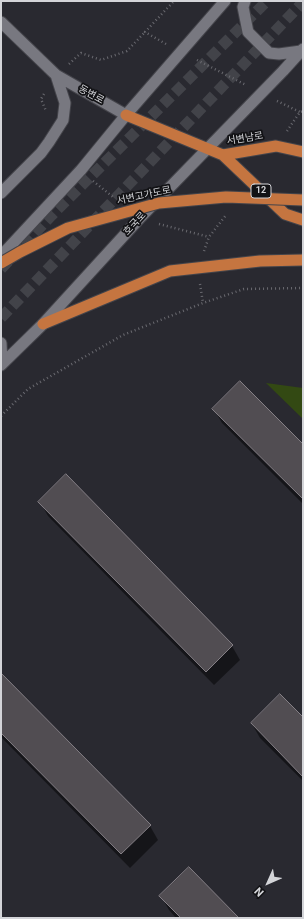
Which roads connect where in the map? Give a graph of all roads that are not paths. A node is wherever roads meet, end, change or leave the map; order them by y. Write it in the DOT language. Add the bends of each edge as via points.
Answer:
graph roads {
  1 [pos="225,1"];
  2 [pos="245,1"];
  3 [pos="1,22"];
  4 [pos="302,50"];
  5 [pos="56,75"];
  6 [pos="126,115"];
  7 [pos="206,148"];
  8 [pos="303,152"];
  9 [pos="223,155"];
  10 [pos="1,193"];
  11 [pos="303,200"];
  12 [pos="303,220"];
  13 [pos="1,256"];
  14 [pos="303,260"];
  15 [pos="1,263"];
  16 [pos="43,324"];
  17 [pos="1,343"];
  18 [pos="2,365"];
  1 -- 6 [label="main road"];
  2 -- 4 [label="main road" via="243,7 248,32 269,52 279,54"];
  3 -- 5 [label="main road"];
  4 -- 7 [label="main road, 호국로"];
  5 -- 6 [label="main road, 동변로"];
  5 -- 10 [label="main road" via="65,103 63,120 41,153"];
  6 -- 7 [label="highway"];
  6 -- 13 [label="main road" via="81,170"];
  7 -- 9 [label="highway"];
  7 -- 16 [label="main road, 호국로"];
  8 -- 9 [label="highway, 서변남로" via="276,146"];
  9 -- 12 [label="highway, 서변남로 / 12" via="285,214"];
  11 -- 15 [label="highway, 서변고가도로, bridge" via="226,196 159,203 68,228"];
  14 -- 16 [label="highway" via="260,261 170,271"];
  16 -- 18 [label="main road, 호국로"];
  17 -- 18 [label="main road"];
}
